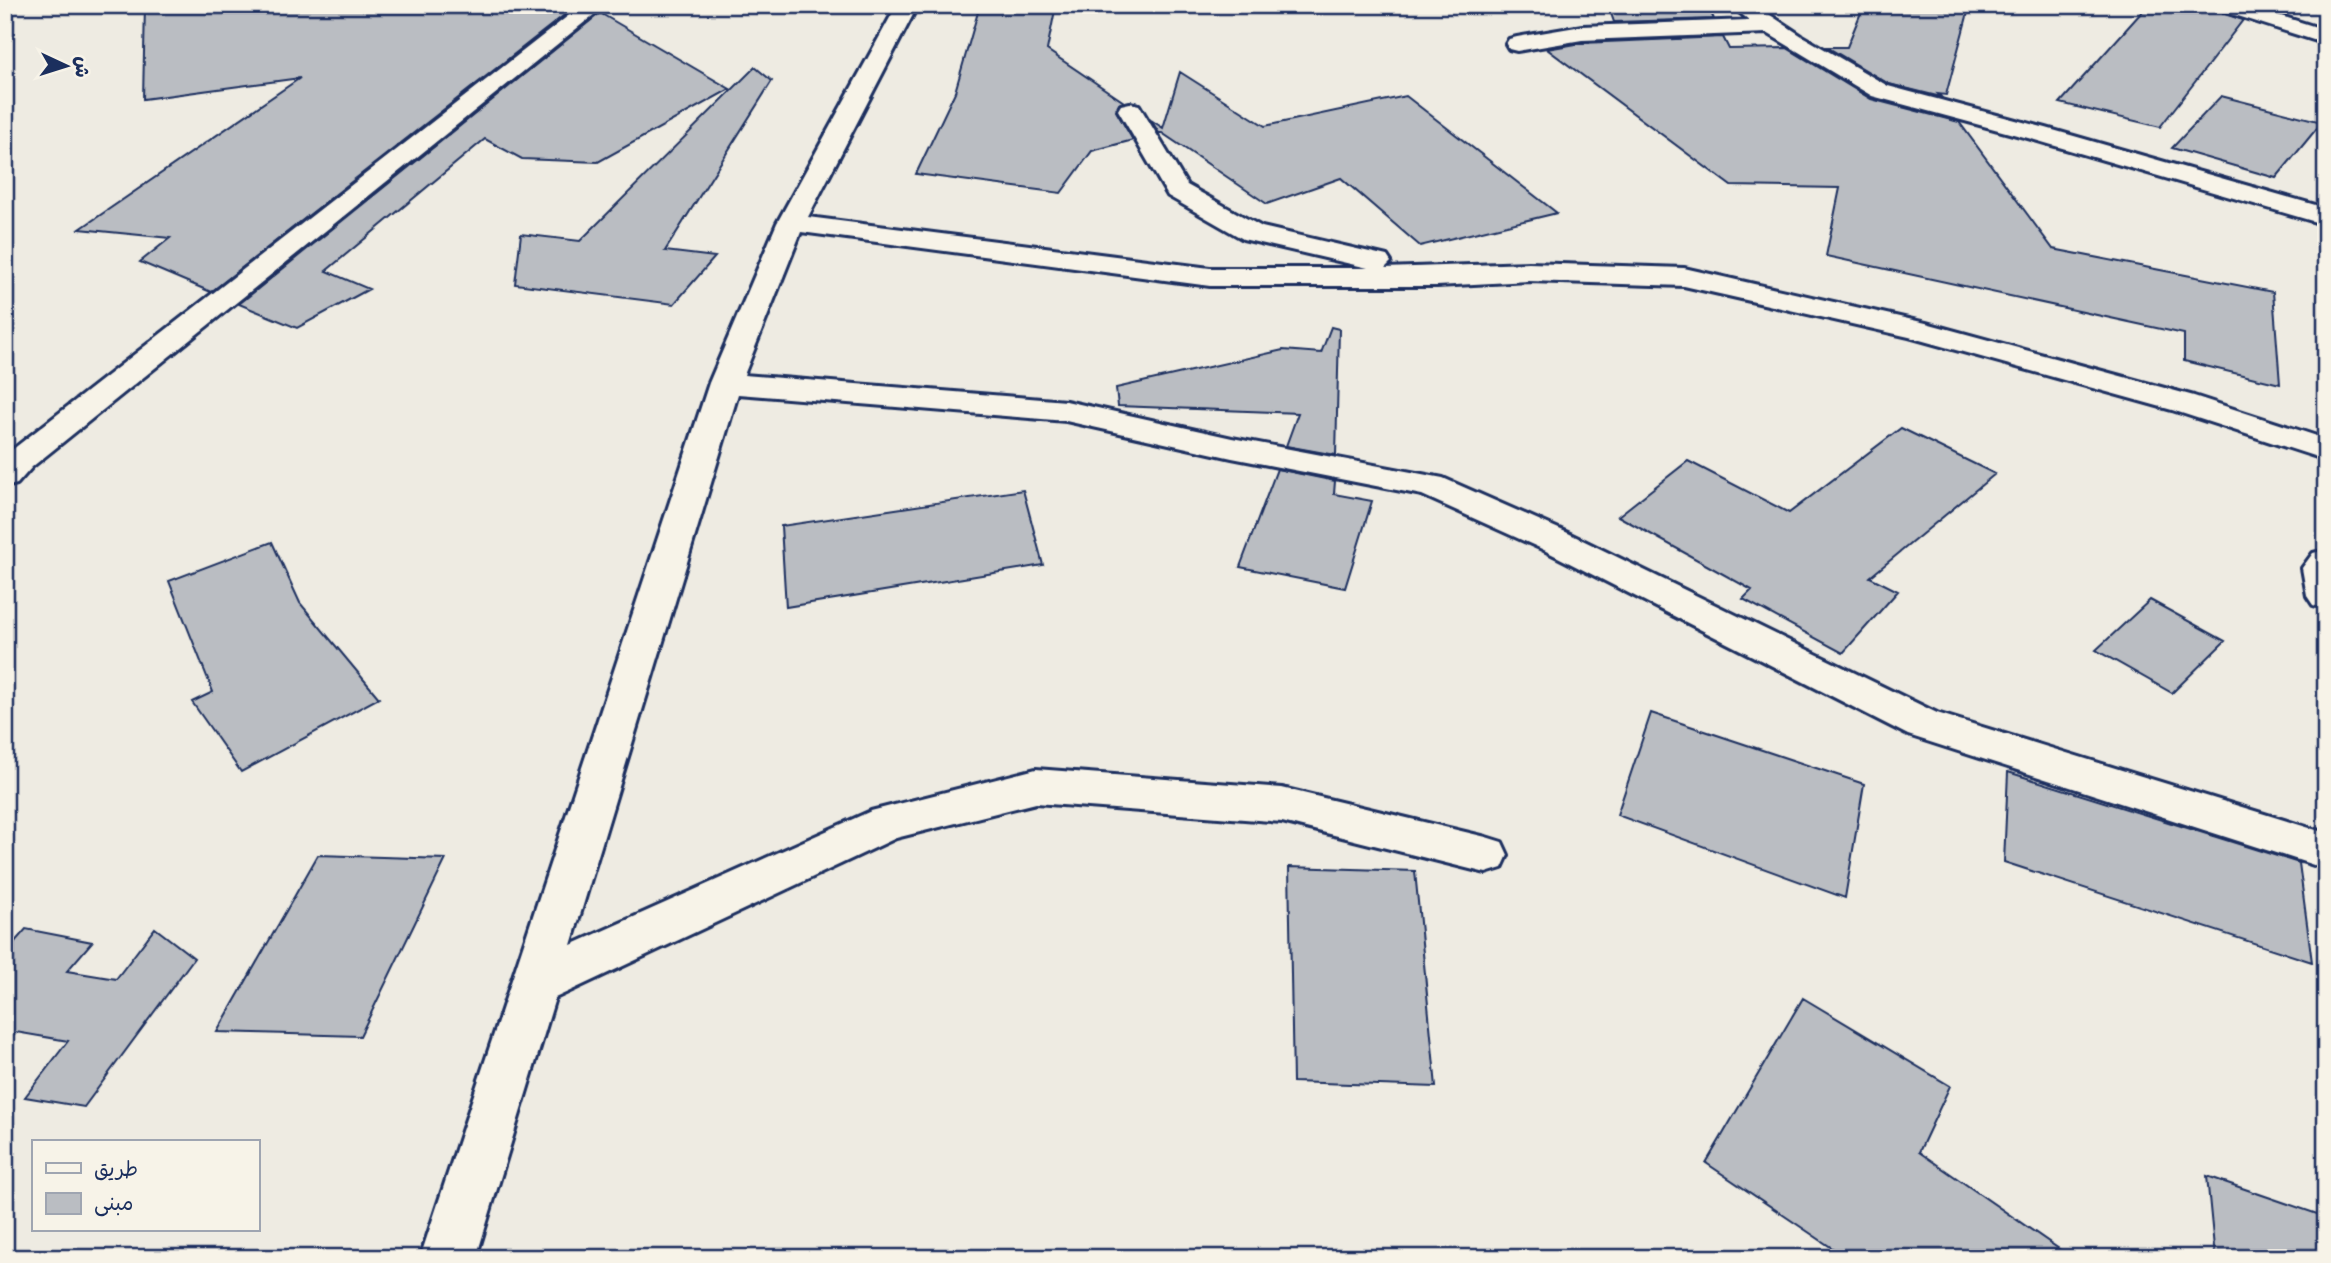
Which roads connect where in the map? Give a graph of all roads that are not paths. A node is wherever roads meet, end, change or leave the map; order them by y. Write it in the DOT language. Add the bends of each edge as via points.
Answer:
graph roads {
  1 [pos="596,5"];
  2 [pos="908,5"];
  3 [pos="1740,5"];
  4 [pos="2223,5"];
  5 [pos="1771,26"];
  6 [pos="2326,37"];
  7 [pos="1517,44"];
  8 [pos="1130,110"];
  9 [pos="2326,217"];
  10 [pos="791,223"];
  11 [pos="1437,276"];
  12 [pos="725,383"];
  13 [pos="2326,450"];
  14 [pos="10,458"];
  15 [pos="2326,562"];
  16 [pos="2326,596"];
  17 [pos="2326,851"];
  18 [pos="1486,855"];
  19 [pos="534,984"];
  20 [pos="448,1258"];
  1 -- 14 [label="street"];
  2 -- 10 [label="street"];
  3 -- 5 [label="street"];
  4 -- 6 [label="street"];
  5 -- 7 [label="street" via="1582,33"];
  5 -- 9 [label="street" via="1880,91"];
  8 -- 11 [label="street" via="1177,190 1253,233"];
  10 -- 11 [label="street" via="1210,277"];
  10 -- 12 [label="street"];
  11 -- 13 [label="street" via="1529,272 1684,277 1916,329 2183,403"];
  12 -- 17 [label="street" via="1066,411 1431,486 1555,541 1923,724"];
  12 -- 19 [label="street"];
  15 -- 16 [label="street" via="2320,568"];
  18 -- 19 [label="street" via="1282,805 1036,786 886,823"];
  19 -- 20 [label="street"];
}
